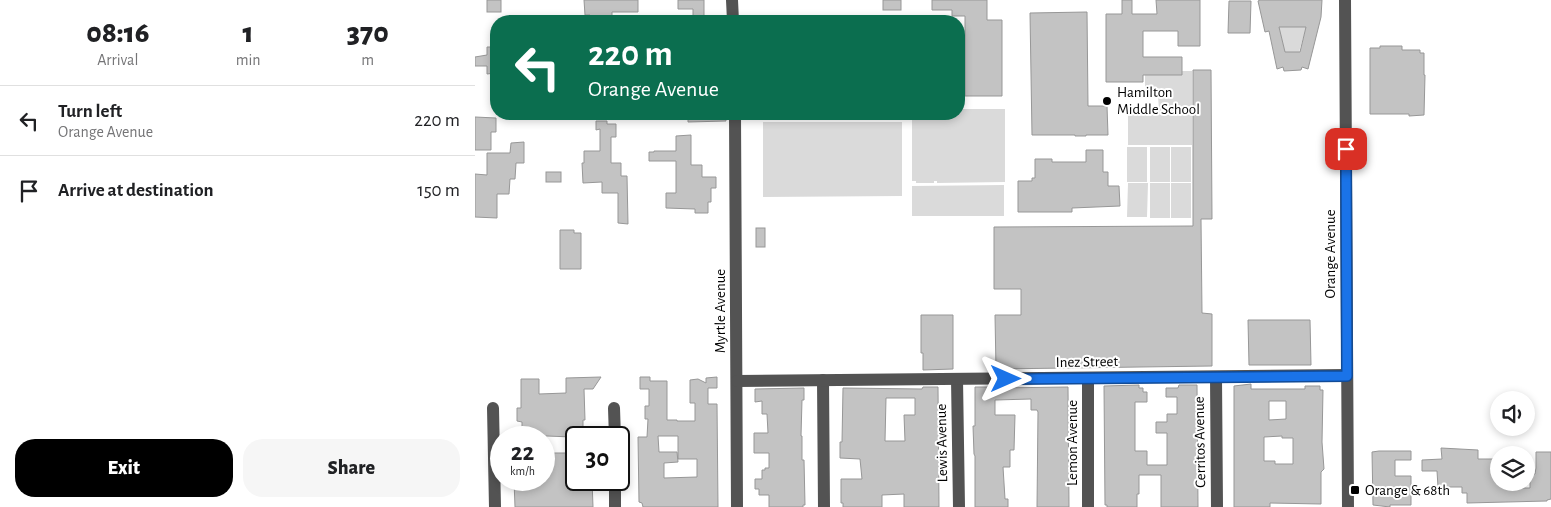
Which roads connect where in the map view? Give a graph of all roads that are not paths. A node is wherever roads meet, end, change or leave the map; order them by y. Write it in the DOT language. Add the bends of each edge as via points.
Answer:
graph roads {
  1 [pos="733,0"];
  2 [pos="1345,0"];
  3 [pos="733,15"];
  4 [pos="735,120"];
  5 [pos="1347,376"];
  6 [pos="1216,377"];
  7 [pos="1087,378"];
  8 [pos="957,379"];
  9 [pos="823,380"];
  10 [pos="737,381"];
  11 [pos="493,408"];
  12 [pos="614,408"];
  13 [pos="615,426"];
  14 [pos="615,491"];
  15 [pos="495,507"];
  16 [pos="615,507"];
  17 [pos="737,507"];
  18 [pos="824,507"];
  19 [pos="959,507"];
  20 [pos="1088,507"];
  21 [pos="1217,507"];
  22 [pos="1348,507"];
  1 -- 3 [label="street"];
  2 -- 5 [label="street, Orange Avenue"];
  4 -- 10 [label="street, Myrtle Avenue"];
  5 -- 6 [label="street, Inez Street"];
  5 -- 22 [label="street, Orange Avenue"];
  6 -- 7 [label="street, Inez Street"];
  6 -- 21 [label="street, Cerritos Avenue"];
  7 -- 8 [label="street, Inez Street"];
  7 -- 20 [label="street, Lemon Avenue"];
  8 -- 9 [label="street, Inez Street"];
  8 -- 19 [label="street, Lewis Avenue"];
  9 -- 10 [label="street, Inez Street"];
  9 -- 18 [label="street"];
  10 -- 17 [label="street, Myrtle Avenue"];
  11 -- 15 [label="street"];
  12 -- 13 [label="street"];
  14 -- 16 [label="street"];
}
